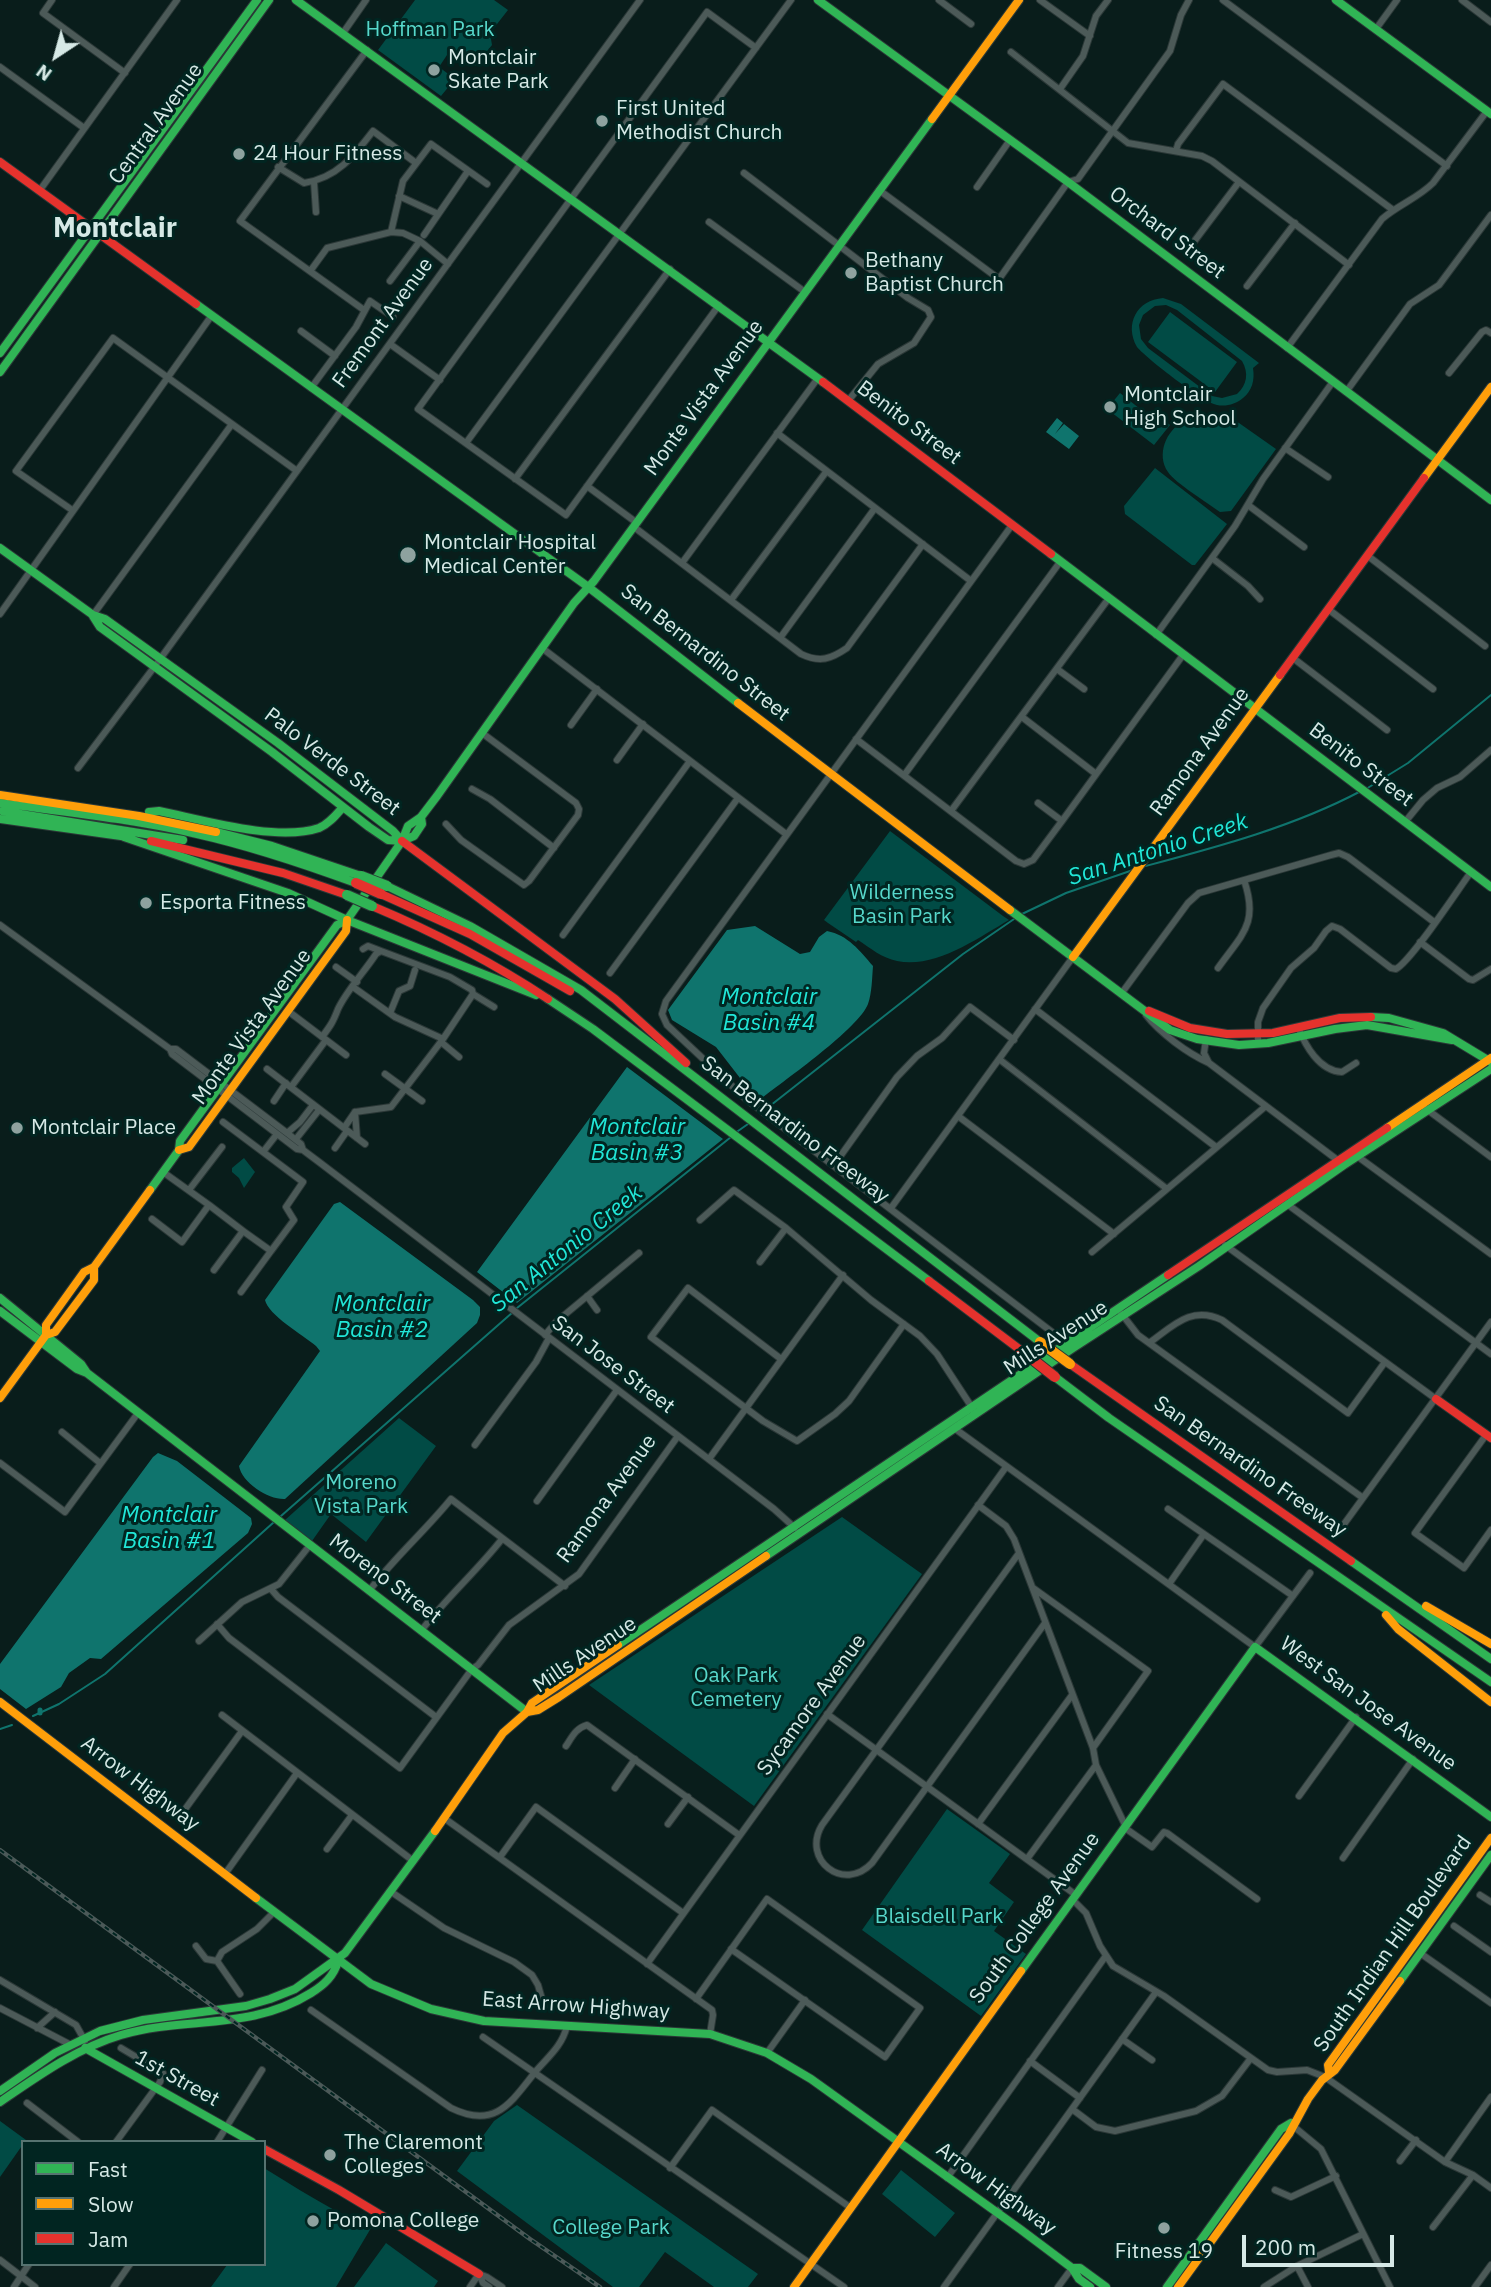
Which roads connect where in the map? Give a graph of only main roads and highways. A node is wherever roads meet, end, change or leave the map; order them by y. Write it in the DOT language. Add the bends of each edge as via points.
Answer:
graph roads {
  1 [pos="257,0"];
  2 [pos="269,0"];
  3 [pos="296,0"];
  4 [pos="818,0"];
  5 [pos="1019,0"];
  6 [pos="1336,0"];
  7 [pos="949,95"];
  8 [pos="1489,113"];
  9 [pos="0,162"];
  10 [pos="96,230"];
  11 [pos="769,341"];
  12 [pos="0,353"];
  13 [pos="0,372"];
  14 [pos="1491,387"];
  15 [pos="1437,460"];
  16 [pos="1491,500"];
  17 [pos="0,548"];
  18 [pos="587,586"];
  19 [pos="157,663"];
  20 [pos="1256,709"];
  21 [pos="3,795"];
  22 [pos="0,803"];
  23 [pos="343,807"];
  24 [pos="0,810"];
  25 [pos="129,813"];
  26 [pos="0,819"];
  27 [pos="386,826"];
  28 [pos="124,837"];
  29 [pos="402,841"];
  30 [pos="238,860"];
  31 [pos="359,879"];
  32 [pos="1491,887"];
  33 [pos="347,920"];
  34 [pos="1073,957"];
  35 [pos="548,999"];
  36 [pos="1490,1062"];
  37 [pos="705,1087"];
  38 [pos="224,1089"];
  39 [pos="0,1298"];
  40 [pos="0,1311"];
  41 [pos="43,1338"];
  42 [pos="0,1398"];
  43 [pos="1436,1399"];
  44 [pos="1489,1437"];
  45 [pos="1354,1564"];
  46 [pos="1378,1605"];
  47 [pos="1491,1644"];
  48 [pos="1255,1647"];
  49 [pos="1491,1659"];
  50 [pos="1491,1680"];
  51 [pos="0,1702"];
  52 [pos="1491,1702"];
  53 [pos="527,1712"];
  54 [pos="1491,1817"];
  55 [pos="1491,1838"];
  56 [pos="1491,1855"];
  57 [pos="256,1898"];
  58 [pos="338,1961"];
  59 [pos="85,2043"];
  60 [pos="1327,2074"];
  61 [pos="4,2089"];
  62 [pos="0,2102"];
  63 [pos="1291,2123"];
  64 [pos="248,2140"];
  65 [pos="898,2142"];
  66 [pos="266,2149"];
  67 [pos="1072,2268"];
  68 [pos="479,2274"];
  69 [pos="794,2287"];
  70 [pos="1090,2287"];
  71 [pos="1106,2287"];
  72 [pos="1167,2287"];
  73 [pos="1178,2287"];
  1 -- 10 [label="main road, Central Avenue"];
  2 -- 10 [label="main road, Central Avenue"];
  3 -- 11 [label="main road, Benito Street"];
  4 -- 7 [label="main road, Orchard Street"];
  5 -- 7 [label="main road, Monte Vista Avenue"];
  6 -- 8 [label="main road"];
  7 -- 11 [label="main road, Monte Vista Avenue"];
  7 -- 15 [label="main road, Orchard Street"];
  9 -- 10 [label="main road, San Bernardino Street"];
  10 -- 12 [label="main road, Central Avenue"];
  10 -- 13 [label="main road, Central Avenue"];
  10 -- 18 [label="main road, San Bernardino Street"];
  11 -- 18 [label="main road, Monte Vista Avenue"];
  11 -- 20 [label="main road, Benito Street"];
  14 -- 15 [label="main road, Ramona Avenue"];
  15 -- 16 [label="main road, Orchard Street"];
  15 -- 20 [label="main road, Ramona Avenue"];
  17 -- 19 [label="main road, Palo Verde Street" via="93,615 106,619"];
  18 -- 29 [label="main road, Monte Vista Avenue" via="421,817 414,836"];
  18 -- 34 [label="main road, San Bernardino Street"];
  19 -- 23 [label="main road, Palo Verde Street"];
  19 -- 27 [label="main road, Palo Verde Street" via="278,743"];
  20 -- 32 [label="main road, Benito Street"];
  20 -- 34 [label="main road, Ramona Avenue"];
  21 -- 25 [label="main road, San Bernardino Freeway"];
  22 -- 31 [label="main road" via="195,834"];
  23 -- 25 [label="main road" via="324,826 297,832 159,811"];
  23 -- 27 [label="main road" via="349,805"];
  23 -- 29 [label="main road, Palo Verde Street" via="388,840"];
  24 -- 30 [label="main road" via="169,837 217,849"];
  25 -- 31 [label="main road, San Bernardino Freeway" via="260,842"];
  26 -- 28 [label="main road, San Bernardino Freeway"];
  27 -- 29 [label="main road, Palo Verde Street"];
  28 -- 30 [label="main road, San Bernardino Freeway"];
  28 -- 33 [label="main road" via="288,893"];
  29 -- 33 [label="main road, Monte Vista Avenue"];
  29 -- 37 [label="main road" via="615,999 691,1068"];
  30 -- 35 [label="main road, San Bernardino Freeway, bridge" via="347,895 418,925 489,961"];
  31 -- 37 [label="main road, San Bernardino Freeway, bridge" via="551,971"];
  33 -- 35 [label="main road"];
  33 -- 38 [label="main road, Monte Vista Avenue" via="337,925"];
  33 -- 38 [label="main road, Monte Vista Avenue" via="346,931 288,1011"];
  34 -- 36 [label="main road, San Bernardino Street" via="1142,1010 1206,1037 1258,1039 1342,1027 1392,1027 1452,1040"];
  35 -- 46 [label="main road, San Bernardino Freeway, bridge" via="593,1028 1109,1418"];
  36 -- 53 [label="main road, Mills Avenue" via="658,1624 559,1697"];
  37 -- 45 [label="main road, San Bernardino Freeway, bridge" via="1040,1342"];
  38 -- 41 [label="main road, Monte Vista Avenue" via="189,1147 179,1150 94,1268 78,1279 46,1325"];
  39 -- 41 [label="main road, Moreno Street"];
  40 -- 41 [label="main road, Moreno Street"];
  41 -- 42 [label="main road, Monte Vista Avenue"];
  41 -- 53 [label="main road, Moreno Street"];
  43 -- 44 [label="main road"];
  45 -- 47 [label="main road"];
  45 -- 49 [label="main road, San Bernardino Freeway"];
  46 -- 50 [label="main road, San Bernardino Freeway"];
  46 -- 52 [label="main road" via="1398,1629"];
  48 -- 54 [label="main road, West San Jose Avenue"];
  48 -- 65 [label="main road, South College Avenue"];
  51 -- 57 [label="main road, Arrow Highway"];
  53 -- 58 [label="main road, Mills Avenue" via="503,1733 433,1833 423,1838 420,1850"];
  55 -- 60 [label="main road, South Indian Hill Boulevard" via="1338,2050"];
  56 -- 60 [label="main road, South Indian Hill Boulevard" via="1335,2070"];
  57 -- 58 [label="main road, East Arrow Highway"];
  58 -- 59 [label="main road, Mills Avenue" via="294,1991 255,2006 113,2026"];
  58 -- 65 [label="main road, East Arrow Highway" via="389,1993 484,2021 710,2034 767,2053"];
  59 -- 61 [label="main road"];
  59 -- 61 [label="main road" via="59,2050"];
  59 -- 64 [label="main road, 1st Street"];
  60 -- 63 [label="main road, South Indian Hill Boulevard"];
  61 -- 62 [label="main road"];
  63 -- 72 [label="main road, South Indian Hill Boulevard" via="1281,2129"];
  63 -- 73 [label="main road, South Indian Hill Boulevard" via="1289,2134"];
  65 -- 67 [label="main road, Arrow Highway"];
  65 -- 69 [label="main road, South College Avenue"];
  66 -- 68 [label="main road"];
  67 -- 70 [label="main road, Arrow Highway"];
  67 -- 71 [label="main road, Arrow Highway" via="1080,2268"];
}
